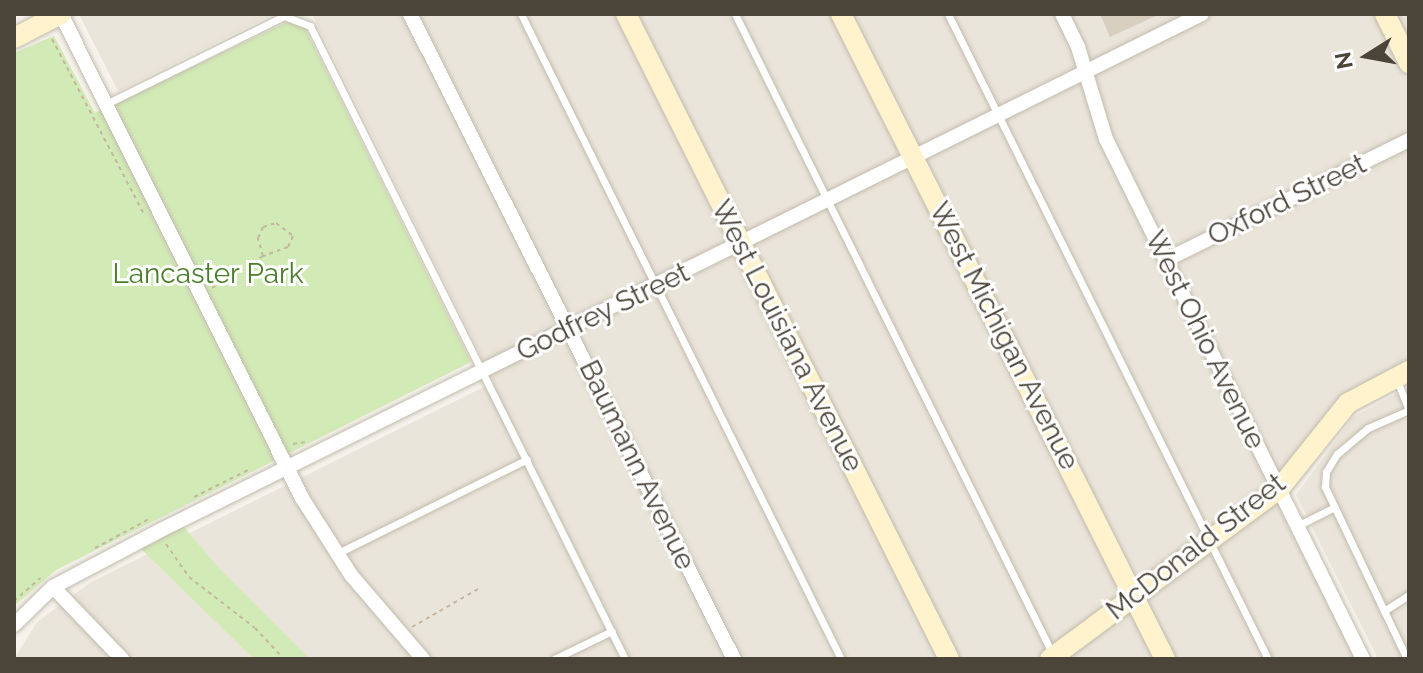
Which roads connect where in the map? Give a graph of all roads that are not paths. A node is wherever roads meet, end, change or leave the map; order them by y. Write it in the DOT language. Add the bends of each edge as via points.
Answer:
graph roads {
  1 [pos="61,14"];
  2 [pos="410,14"];
  3 [pos="521,14"];
  4 [pos="626,14"];
  5 [pos="735,14"];
  6 [pos="841,14"];
  7 [pos="948,14"];
  8 [pos="1062,14"];
  9 [pos="1202,14"];
  10 [pos="1385,14"];
  11 [pos="1180,19"];
  12 [pos="14,38"];
  13 [pos="1409,63"];
  14 [pos="1086,72"];
  15 [pos="106,104"];
  16 [pos="998,117"];
  17 [pos="1409,140"];
  18 [pos="914,158"];
  19 [pos="829,201"];
  20 [pos="742,244"];
  21 [pos="1166,260"];
  22 [pos="657,285"];
  23 [pos="569,328"];
  24 [pos="481,372"];
  25 [pos="1402,374"];
  26 [pos="1409,410"];
  27 [pos="527,459"];
  28 [pos="286,468"];
  29 [pos="1279,489"];
  30 [pos="1335,507"];
  31 [pos="1297,526"];
  32 [pos="1209,540"];
  33 [pos="336,554"];
  34 [pos="52,579"];
  35 [pos="1409,595"];
  36 [pos="1134,596"];
  37 [pos="1384,611"];
  38 [pos="14,625"];
  39 [pos="612,631"];
  40 [pos="1053,658"];
  41 [pos="122,659"];
  42 [pos="423,659"];
  43 [pos="554,659"];
  44 [pos="625,659"];
  45 [pos="734,659"];
  46 [pos="841,659"];
  47 [pos="949,659"];
  48 [pos="1165,659"];
  49 [pos="1268,659"];
  50 [pos="1363,659"];
  51 [pos="1407,659"];
  1 -- 12 [label="street"];
  1 -- 15 [label="street"];
  2 -- 23 [label="street, Baumann Avenue"];
  3 -- 22 [label="lane"];
  4 -- 20 [label="street, West Louisiana Avenue"];
  5 -- 19 [label="lane"];
  6 -- 18 [label="street, West Michigan Avenue"];
  7 -- 16 [label="lane"];
  8 -- 14 [label="street, West Ohio Avenue"];
  9 -- 11 [label="street, Godfrey Street"];
  10 -- 13 [label="street"];
  11 -- 14 [label="street, Godfrey Street"];
  14 -- 16 [label="street, Godfrey Street"];
  14 -- 21 [label="street, West Ohio Avenue" via="1106,139"];
  15 -- 24 [label="lane" via="284,16 299,17 314,33"];
  15 -- 28 [label="street"];
  16 -- 18 [label="street, Godfrey Street"];
  16 -- 32 [label="lane"];
  17 -- 21 [label="street, Oxford Street"];
  18 -- 19 [label="street, Godfrey Street"];
  18 -- 36 [label="street, West Michigan Avenue"];
  19 -- 20 [label="street, Godfrey Street"];
  19 -- 40 [label="lane"];
  20 -- 22 [label="street, Godfrey Street"];
  20 -- 47 [label="street, West Louisiana Avenue"];
  21 -- 29 [label="street, West Ohio Avenue"];
  22 -- 23 [label="street, Godfrey Street"];
  22 -- 46 [label="lane"];
  23 -- 24 [label="street, Godfrey Street"];
  23 -- 45 [label="street, Baumann Avenue"];
  24 -- 27 [label="lane"];
  24 -- 28 [label="street, Godfrey Street"];
  25 -- 26 [label="lane"];
  25 -- 29 [label="street, McDonald Street" via="1339,410"];
  26 -- 30 [label="lane" via="1368,428 1337,454 1326,472 1325,487"];
  27 -- 33 [label="lane"];
  27 -- 39 [label="lane"];
  28 -- 33 [label="street"];
  28 -- 34 [label="street, Godfrey Street"];
  29 -- 31 [label="street, West Ohio Avenue"];
  29 -- 32 [label="street, McDonald Street"];
  30 -- 31 [label="lane"];
  30 -- 37 [label="lane"];
  31 -- 50 [label="street, West Ohio Avenue"];
  32 -- 36 [label="street, McDonald Street"];
  32 -- 49 [label="lane"];
  33 -- 42 [label="street"];
  34 -- 38 [label="street, Godfrey Street"];
  34 -- 41 [label="street"];
  35 -- 37 [label="lane"];
  36 -- 40 [label="street, McDonald Street"];
  36 -- 48 [label="street, West Michigan Avenue"];
  37 -- 51 [label="lane"];
  39 -- 43 [label="lane"];
  39 -- 44 [label="lane"];
}
